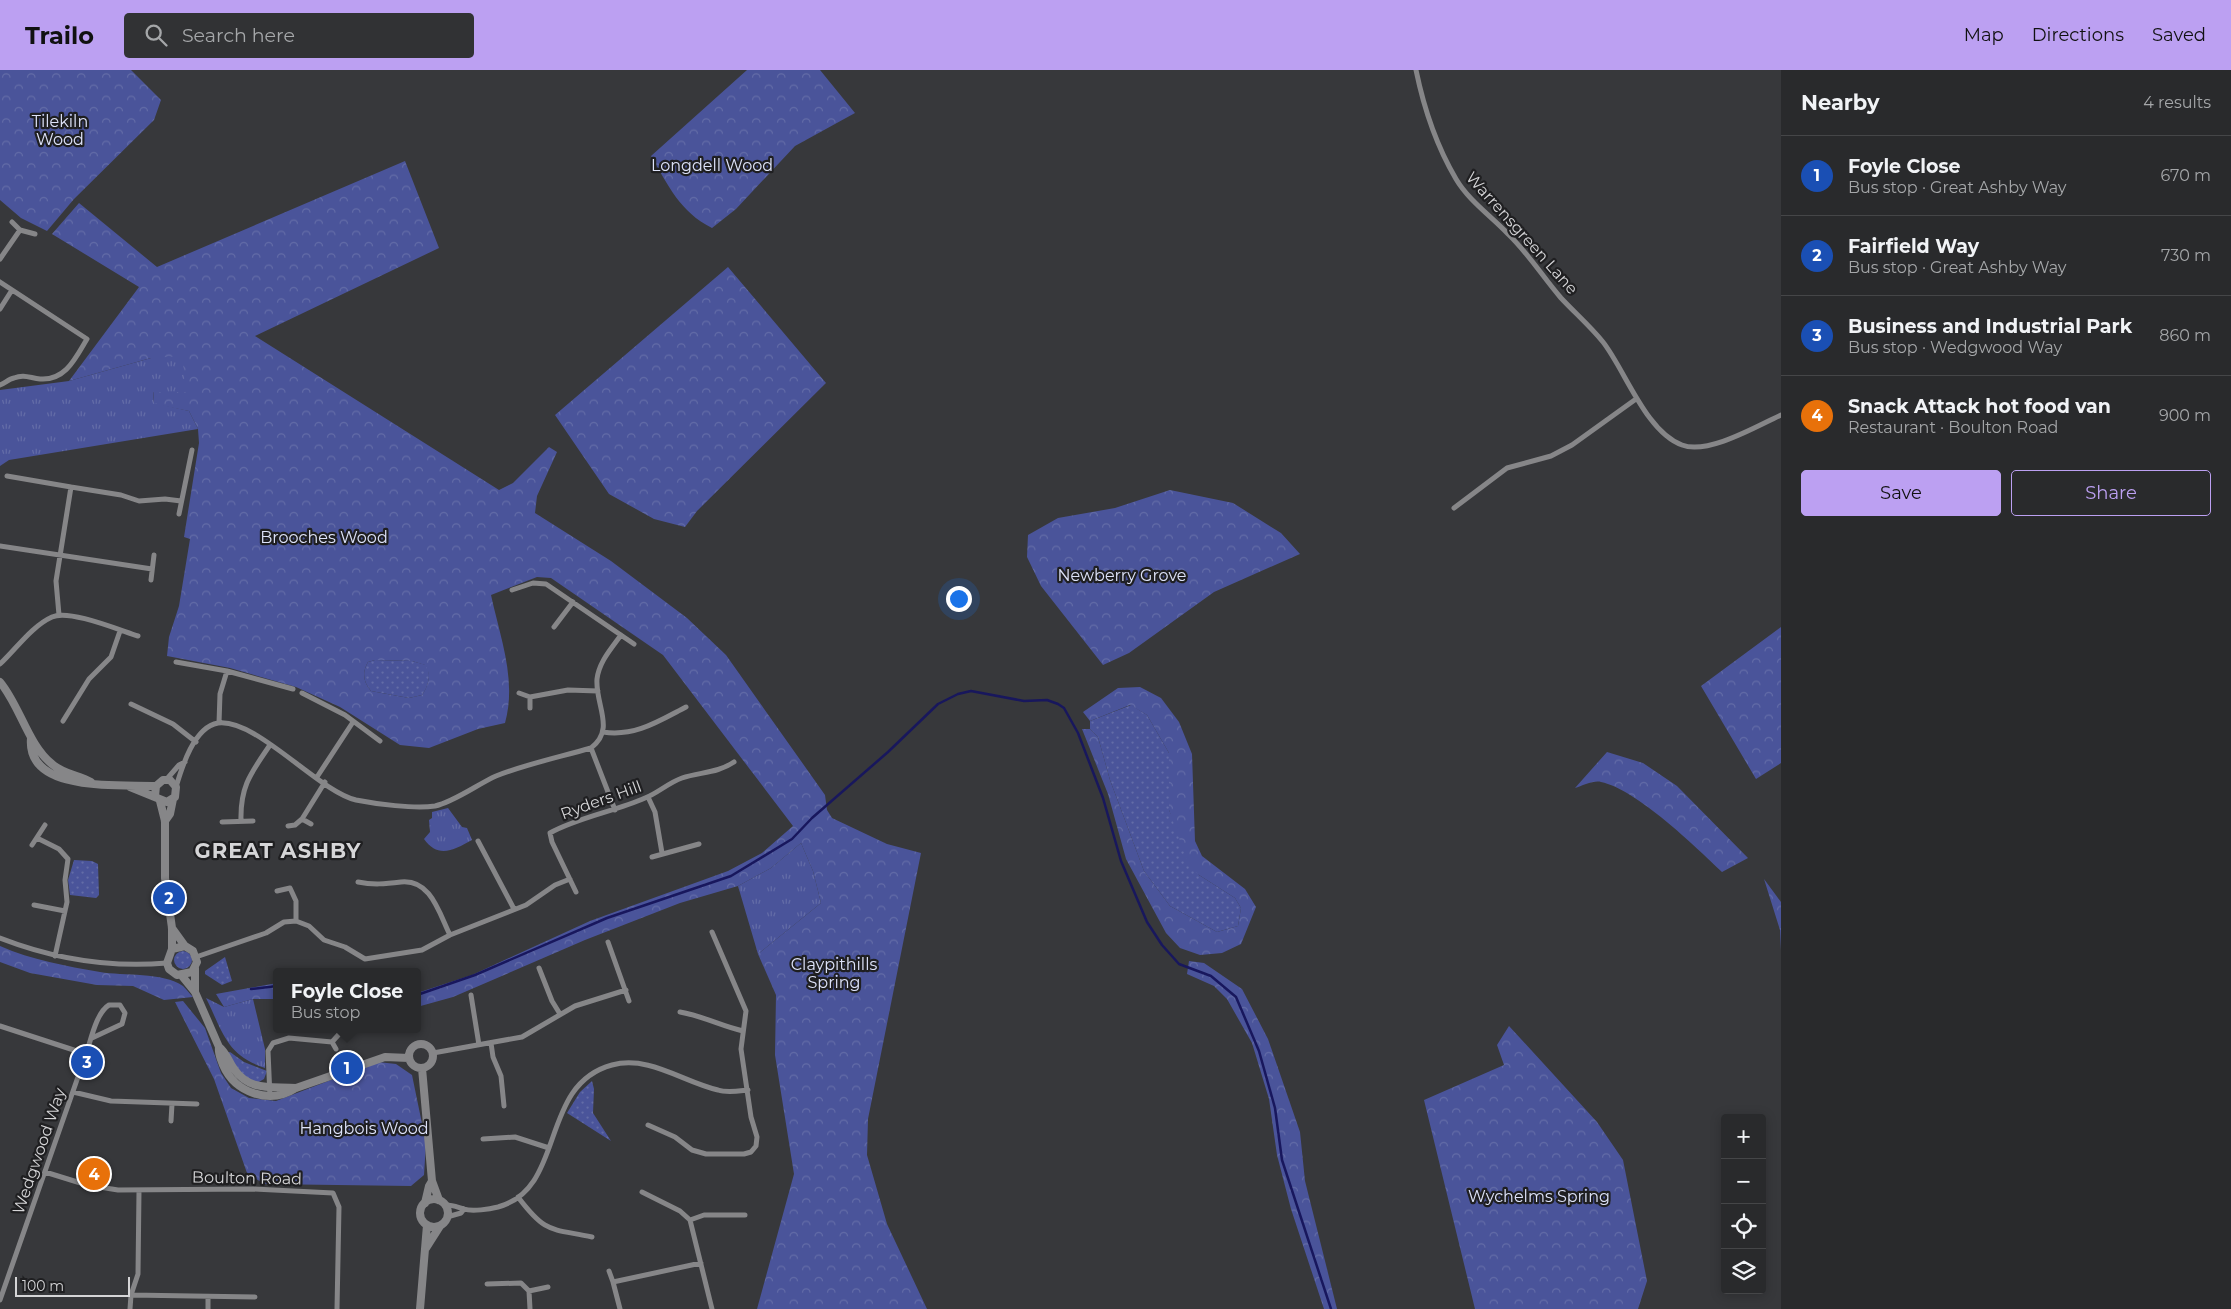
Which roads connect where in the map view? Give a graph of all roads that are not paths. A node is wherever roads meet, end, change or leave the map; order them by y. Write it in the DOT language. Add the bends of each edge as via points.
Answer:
graph roads {
  1 [pos="1416,70"];
  2 [pos="12,222"];
  3 [pos="20,230"];
  4 [pos="35,234"];
  5 [pos="0,259"];
  6 [pos="0,282"];
  7 [pos="12,290"];
  8 [pos="0,309"];
  9 [pos="0,385"];
  10 [pos="1636,399"];
  11 [pos="1781,415"];
  12 [pos="192,450"];
  13 [pos="7,476"];
  14 [pos="71,487"];
  15 [pos="181,501"];
  16 [pos="1454,508"];
  17 [pos="179,514"];
  18 [pos="0,546"];
  19 [pos="60,554"];
  20 [pos="154,555"];
  21 [pos="152,569"];
  22 [pos="151,580"];
  23 [pos="512,590"];
  24 [pos="573,602"];
  25 [pos="59,615"];
  26 [pos="554,627"];
  27 [pos="120,631"];
  28 [pos="621,635"];
  29 [pos="138,636"];
  30 [pos="634,644"];
  31 [pos="176,662"];
  32 [pos="0,664"];
  33 [pos="227,671"];
  34 [pos="0,682"];
  35 [pos="293,689"];
  36 [pos="598,691"];
  37 [pos="302,693"];
  38 [pos="519,693"];
  39 [pos="530,697"];
  40 [pos="130,704"];
  41 [pos="686,707"];
  42 [pos="530,708"];
  43 [pos="63,721"];
  44 [pos="354,722"];
  45 [pos="219,723"];
  46 [pos="603,732"];
  47 [pos="380,741"];
  48 [pos="196,742"];
  49 [pos="270,745"];
  50 [pos="590,748"];
  51 [pos="184,762"];
  52 [pos="734,762"];
  53 [pos="317,777"];
  54 [pos="166,780"];
  55 [pos="325,782"];
  56 [pos="130,786"];
  57 [pos="156,786"];
  58 [pos="176,787"];
  59 [pos="648,797"];
  60 [pos="158,798"];
  61 [pos="173,799"];
  62 [pos="615,810"];
  63 [pos="302,818"];
  64 [pos="165,821"];
  65 [pos="241,821"];
  66 [pos="253,821"];
  67 [pos="222,822"];
  68 [pos="311,824"];
  69 [pos="45,825"];
  70 [pos="288,826"];
  71 [pos="37,838"];
  72 [pos="478,841"];
  73 [pos="699,844"];
  74 [pos="32,845"];
  75 [pos="662,853"];
  76 [pos="652,858"];
  77 [pos="570,879"];
  78 [pos="358,882"];
  79 [pos="276,891"];
  80 [pos="576,892"];
  81 [pos="34,905"];
  82 [pos="514,910"];
  83 [pos="65,911"];
  84 [pos="296,921"];
  85 [pos="172,928"];
  86 [pos="712,932"];
  87 [pos="450,935"];
  88 [pos="0,938"];
  89 [pos="608,942"];
  90 [pos="185,946"];
  91 [pos="172,949"];
  92 [pos="55,956"];
  93 [pos="196,957"];
  94 [pos="167,963"];
  95 [pos="195,968"];
  96 [pos="539,968"];
  97 [pos="182,976"];
  98 [pos="626,990"];
  99 [pos="195,992"];
  100 [pos="470,995"];
  101 [pos="629,1001"];
  102 [pos="680,1012"];
  103 [pos="560,1014"];
  104 [pos="0,1026"];
  105 [pos="743,1031"];
  106 [pos="340,1033"];
  107 [pos="92,1038"];
  108 [pos="332,1042"];
  109 [pos="491,1043"];
  110 [pos="479,1045"];
  111 [pos="336,1049"];
  112 [pos="433,1053"];
  113 [pos="86,1054"];
  114 [pos="410,1054"];
  115 [pos="422,1068"];
  116 [pos="748,1090"];
  117 [pos="73,1092"];
  118 [pos="270,1093"];
  119 [pos="172,1104"];
  120 [pos="197,1104"];
  121 [pos="504,1106"];
  122 [pos="171,1121"];
  123 [pos="648,1124"];
  124 [pos="483,1138"];
  125 [pos="549,1148"];
  126 [pos="45,1172"];
  127 [pos="432,1181"];
  128 [pos="139,1191"];
  129 [pos="642,1192"];
  130 [pos="518,1197"];
  131 [pos="425,1203"];
  132 [pos="442,1203"];
  133 [pos="464,1209"];
  134 [pos="745,1215"];
  135 [pos="448,1217"];
  136 [pos="690,1220"];
  137 [pos="427,1225"];
  138 [pos="440,1226"];
  139 [pos="592,1237"];
  140 [pos="426,1248"];
  141 [pos="701,1263"];
  142 [pos="609,1271"];
  143 [pos="613,1282"];
  144 [pos="487,1284"];
  145 [pos="548,1287"];
  146 [pos="529,1291"];
  147 [pos="131,1295"];
  148 [pos="208,1296"];
  149 [pos="255,1297"];
  150 [pos="0,1300"];
  151 [pos="130,1309"];
  152 [pos="208,1309"];
  153 [pos="337,1309"];
  154 [pos="420,1309"];
  155 [pos="530,1309"];
  156 [pos="620,1309"];
  157 [pos="712,1309"];
  1 -- 10 [label="street, Warrensgreen Lane" via="1430,123 1457,180 1603,342"];
  2 -- 3 [label="street"];
  3 -- 4 [label="street"];
  3 -- 5 [label="street"];
  6 -- 7 [label="street"];
  7 -- 8 [label="street"];
  7 -- 9 [label="street" via="87,338 71,366 58,377 39,379 30,375 13,378"];
  10 -- 11 [label="street, Warrensgreen Lane" via="1671,440 1686,446 1702,446 1730,438"];
  10 -- 16 [label="street" via="1572,445 1551,456 1507,468"];
  12 -- 15 [label="street"];
  13 -- 14 [label="street"];
  14 -- 15 [label="street" via="139,501"];
  14 -- 19 [label="street"];
  15 -- 17 [label="street"];
  18 -- 19 [label="street"];
  19 -- 21 [label="street"];
  19 -- 25 [label="street" via="56,589"];
  20 -- 21 [label="street"];
  21 -- 22 [label="street"];
  23 -- 24 [label="street" via="533,583 546,584"];
  24 -- 26 [label="street"];
  24 -- 28 [label="street"];
  25 -- 27 [label="street" via="74,616"];
  25 -- 32 [label="street" via="44,621"];
  27 -- 29 [label="street"];
  27 -- 43 [label="street" via="111,657 89,679"];
  28 -- 30 [label="street"];
  28 -- 36 [label="street" via="600,667"];
  31 -- 33 [label="street"];
  33 -- 35 [label="street"];
  33 -- 45 [label="street" via="220,694"];
  34 -- 56 [label="street" via="18,708 31,738 51,764 91,782"];
  36 -- 39 [label="street" via="568,690"];
  36 -- 46 [label="street"];
  37 -- 44 [label="street"];
  38 -- 39 [label="street"];
  39 -- 42 [label="street"];
  40 -- 48 [label="street" via="173,724"];
  41 -- 46 [label="street" via="634,731"];
  44 -- 47 [label="street"];
  44 -- 53 [label="street"];
  45 -- 48 [label="street" via="207,728"];
  45 -- 49 [label="street" via="243,729"];
  46 -- 50 [label="street" via="599,742"];
  48 -- 51 [label="street"];
  49 -- 53 [label="street"];
  49 -- 65 [label="street" via="246,782 240,800"];
  50 -- 55 [label="street" via="504,774 429,807 354,799"];
  50 -- 62 [label="street"];
  51 -- 54 [label="street"];
  51 -- 58 [label="street"];
  52 -- 59 [label="street, Ryders Hill" via="715,771 673,781"];
  53 -- 55 [label="street"];
  54 -- 57 [label="street"];
  54 -- 58 [label="street"];
  55 -- 63 [label="street"];
  56 -- 57 [label="street"];
  56 -- 60 [label="street"];
  57 -- 60 [label="street"];
  58 -- 61 [label="street"];
  59 -- 62 [label="street, Ryders Hill"];
  59 -- 75 [label="street"];
  60 -- 61 [label="street" via="167,802"];
  60 -- 64 [label="street"];
  61 -- 64 [label="street"];
  62 -- 77 [label="street, Ryders Hill" via="550,833"];
  63 -- 68 [label="street"];
  63 -- 70 [label="street"];
  64 -- 85 [label="street" via="165,878"];
  65 -- 66 [label="street"];
  65 -- 67 [label="street"];
  69 -- 71 [label="street"];
  71 -- 74 [label="street"];
  71 -- 83 [label="street" via="64,853 68,859"];
  72 -- 82 [label="street"];
  73 -- 75 [label="street"];
  75 -- 76 [label="street"];
  77 -- 80 [label="street, Ryders Hill"];
  77 -- 82 [label="street"];
  78 -- 87 [label="street" via="376,885 407,882 423,888 432,898"];
  79 -- 84 [label="street" via="290,888 296,901"];
  81 -- 83 [label="street"];
  82 -- 87 [label="street"];
  83 -- 92 [label="street"];
  84 -- 87 [label="street" via="309,926 324,940 364,960 422,950"];
  84 -- 93 [label="street" via="284,922 266,934"];
  85 -- 90 [label="street"];
  85 -- 91 [label="street"];
  86 -- 105 [label="street" via="744,1007"];
  88 -- 92 [label="street"];
  89 -- 98 [label="street"];
  90 -- 91 [label="street"];
  90 -- 93 [label="street"];
  91 -- 94 [label="street"];
  92 -- 94 [label="street" via="115,965"];
  93 -- 95 [label="street"];
  94 -- 97 [label="street" via="173,973"];
  95 -- 97 [label="street"];
  95 -- 99 [label="street"];
  96 -- 103 [label="street"];
  97 -- 99 [label="street"];
  98 -- 101 [label="street"];
  98 -- 103 [label="street" via="589,1000"];
  99 -- 118 [label="street" via="219,1047 241,1077"];
  100 -- 110 [label="street"];
  102 -- 105 [label="street" via="707,1017 725,1027"];
  103 -- 109 [label="street" via="522,1038"];
  104 -- 113 [label="street"];
  105 -- 116 [label="street" via="741,1049"];
  106 -- 108 [label="street"];
  107 -- 107 [label="street, Wedgwood Way" via="104,1008 113,1004 120,1006 125,1013 120,1026"];
  107 -- 113 [label="street, Wedgwood Way"];
  108 -- 111 [label="street"];
  108 -- 118 [label="street" via="289,1038 272,1043 268,1051"];
  109 -- 110 [label="street"];
  109 -- 121 [label="street" via="501,1076"];
  110 -- 112 [label="street"];
  112 -- 114 [label="street" via="422,1044"];
  112 -- 115 [label="street" via="431,1063"];
  113 -- 117 [label="street, Wedgwood Way"];
  114 -- 115 [label="street" via="414,1066"];
  114 -- 118 [label="street" via="393,1056 296,1088"];
  115 -- 127 [label="street"];
  116 -- 123 [label="street" via="757,1142 748,1153 700,1153"];
  116 -- 125 [label="street" via="716,1090 642,1064 611,1066 584,1080 567,1099"];
  117 -- 119 [label="street" via="111,1101"];
  117 -- 126 [label="street, Wedgwood Way"];
  119 -- 120 [label="street"];
  119 -- 122 [label="street"];
  124 -- 125 [label="street" via="515,1137"];
  125 -- 130 [label="street" via="539,1174"];
  126 -- 128 [label="street, Boulton Road" via="87,1185"];
  126 -- 150 [label="street, Wedgwood Way"];
  127 -- 131 [label="street"];
  127 -- 132 [label="street"];
  128 -- 147 [label="street" via="138,1274"];
  128 -- 153 [label="street, Boulton Road" via="252,1189 333,1193 339,1207"];
  129 -- 136 [label="street" via="680,1211"];
  130 -- 133 [label="street" via="498,1207"];
  130 -- 139 [label="street" via="532,1216 548,1228"];
  131 -- 132 [label="street" via="432,1200"];
  131 -- 137 [label="street" via="420,1215"];
  132 -- 133 [label="street"];
  132 -- 135 [label="street"];
  133 -- 135 [label="street"];
  134 -- 136 [label="street" via="704,1215"];
  135 -- 138 [label="street"];
  136 -- 141 [label="street"];
  137 -- 138 [label="street"];
  137 -- 140 [label="street"];
  138 -- 140 [label="street"];
  140 -- 154 [label="street"];
  141 -- 143 [label="street"];
  141 -- 157 [label="street"];
  142 -- 143 [label="street"];
  143 -- 156 [label="street"];
  144 -- 146 [label="street" via="518,1282"];
  145 -- 146 [label="street"];
  146 -- 155 [label="street"];
  147 -- 148 [label="street"];
  147 -- 151 [label="street"];
  148 -- 149 [label="street"];
  148 -- 152 [label="street"];
}
